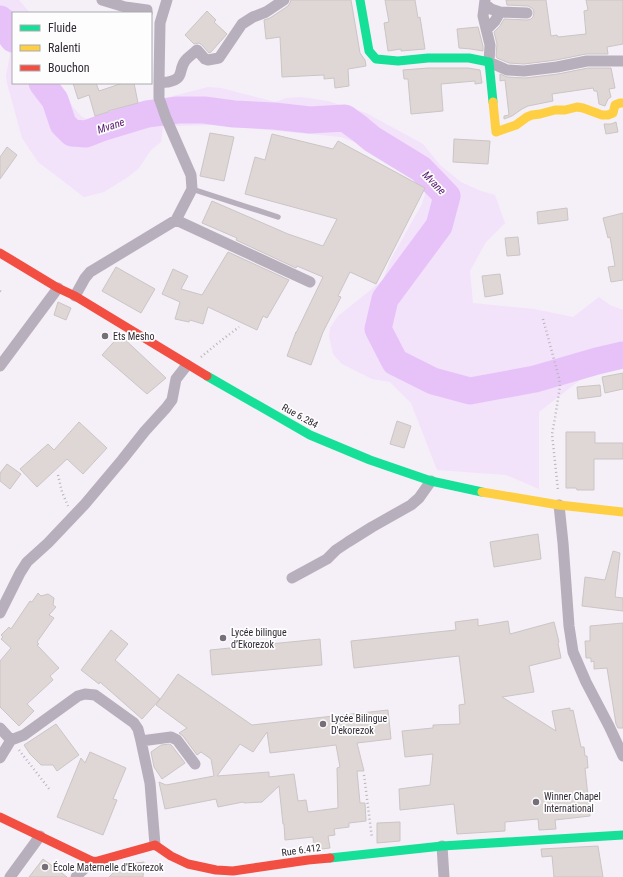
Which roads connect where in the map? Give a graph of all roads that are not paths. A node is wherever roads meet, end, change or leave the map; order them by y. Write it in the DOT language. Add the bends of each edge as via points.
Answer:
graph roads {
  1 [pos="102,0"];
  2 [pos="167,0"];
  3 [pos="284,0"];
  4 [pos="360,0"];
  5 [pos="485,2"];
  6 [pos="147,12"];
  7 [pos="500,12"];
  8 [pos="527,12"];
  9 [pos="156,22"];
  10 [pos="487,29"];
  11 [pos="623,60"];
  12 [pos="489,62"];
  13 [pos="159,81"];
  14 [pos="623,103"];
  15 [pos="192,189"];
  16 [pos="278,217"];
  17 [pos="176,220"];
  18 [pos="0,252"];
  19 [pos="310,282"];
  20 [pos="58,288"];
  21 [pos="75,296"];
  22 [pos="187,365"];
  23 [pos="0,366"];
  24 [pos="431,481"];
  25 [pos="559,505"];
  26 [pos="623,512"];
  27 [pos="292,578"];
  28 [pos="0,613"];
  29 [pos="0,728"];
  30 [pos="11,740"];
  31 [pos="141,741"];
  32 [pos="623,756"];
  33 [pos="0,758"];
  34 [pos="195,764"];
  35 [pos="0,817"];
  36 [pos="623,835"];
  37 [pos="40,836"];
  38 [pos="155,845"];
  39 [pos="442,846"];
  40 [pos="94,862"];
  41 [pos="10,877"];
  42 [pos="76,877"];
  43 [pos="444,877"];
  1 -- 6 [label="street"];
  2 -- 9 [label="street"];
  3 -- 13 [label="street" via="242,24 219,58 205,59 197,50 184,62 178,77 173,81"];
  4 -- 12 [label="street" via="369,51 376,59 398,61 469,58"];
  5 -- 7 [label="street" via="491,9"];
  5 -- 10 [label="street" via="483,16"];
  7 -- 8 [label="street"];
  7 -- 10 [label="street"];
  9 -- 13 [label="street"];
  10 -- 12 [label="street" via="490,45"];
  11 -- 12 [label="street" via="524,71 507,70"];
  12 -- 14 [label="street" via="496,132 516,125 532,115 577,107 608,115 613,113 615,105"];
  13 -- 15 [label="street" via="159,98 190,175"];
  15 -- 16 [label="lane"];
  15 -- 17 [label="street"];
  17 -- 19 [label="street"];
  17 -- 21 [label="street" via="90,272"];
  18 -- 20 [label="street, Rue 6.284"];
  20 -- 21 [label="street, Rue 6.284"];
  20 -- 23 [label="street"];
  21 -- 22 [label="street, Rue 6.284"];
  22 -- 24 [label="street, Rue 6.284" via="310,435 370,460"];
  22 -- 28 [label="street" via="176,379 172,400 166,408 73,517 27,562"];
  24 -- 25 [label="street, Rue 6.284"];
  24 -- 27 [label="street" via="419,498 411,504 348,542 327,559"];
  25 -- 26 [label="street, Rue 6.284"];
  25 -- 32 [label="street" via="568,626 573,652"];
  29 -- 30 [label="street"];
  30 -- 31 [label="street" via="24,735 78,696 85,694 94,695 134,723"];
  30 -- 33 [label="street"];
  31 -- 34 [label="street" via="170,737 177,740"];
  31 -- 38 [label="street" via="150,783"];
  35 -- 37 [label="street"];
  36 -- 39 [label="street, Rue 6.412"];
  37 -- 40 [label="street"];
  37 -- 41 [label="street"];
  38 -- 39 [label="street, Rue 6.412" via="188,864 233,871 308,860"];
  38 -- 40 [label="street"];
  39 -- 43 [label="street"];
  40 -- 42 [label="street" via="86,866"];
}
